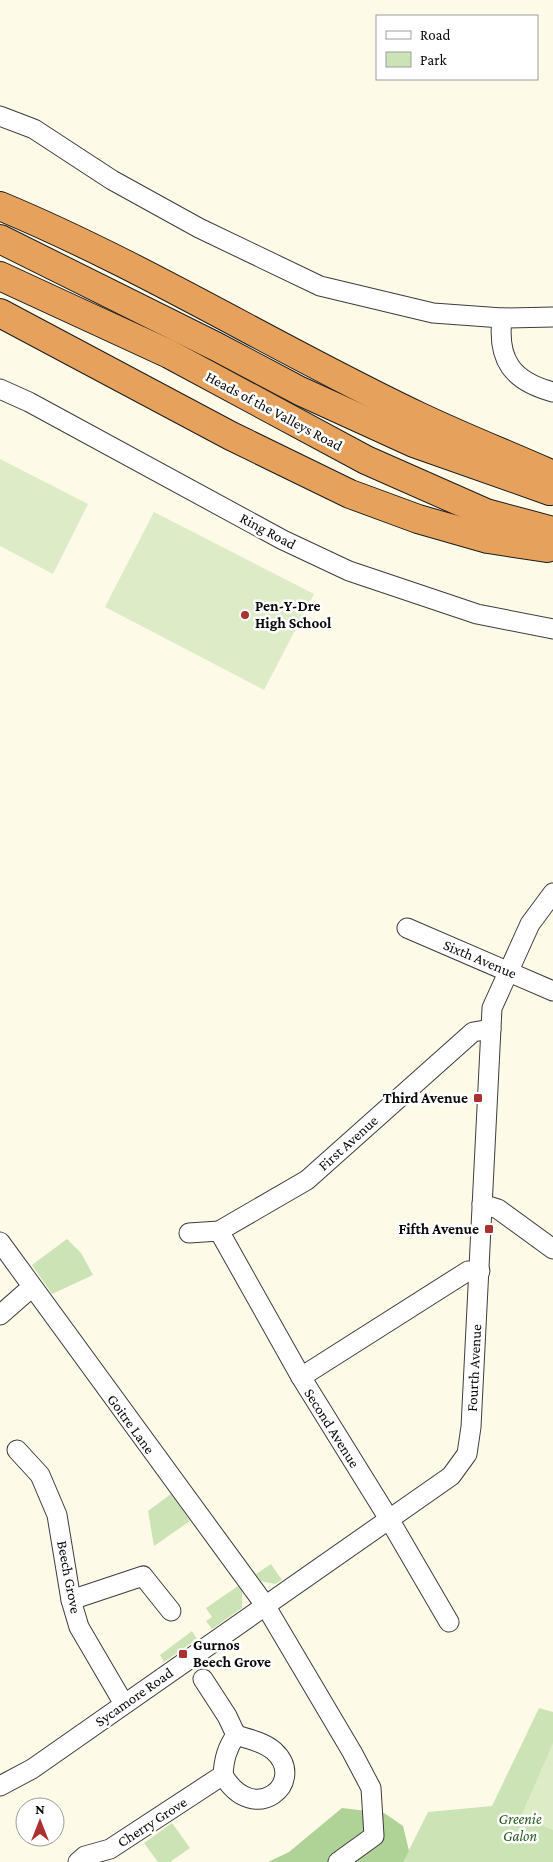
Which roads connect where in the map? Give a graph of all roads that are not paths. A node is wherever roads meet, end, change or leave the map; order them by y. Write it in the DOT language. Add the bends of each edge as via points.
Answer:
graph roads {
  1 [pos="0,116"];
  2 [pos="0,206"];
  3 [pos="0,239"];
  4 [pos="0,276"];
  5 [pos="0,313"];
  6 [pos="553,317"];
  7 [pos="502,318"];
  8 [pos="0,389"];
  9 [pos="553,392"];
  10 [pos="553,474"];
  11 [pos="553,492"];
  12 [pos="553,531"];
  13 [pos="553,546"];
  14 [pos="553,629"];
  15 [pos="553,893"];
  16 [pos="407,928"];
  17 [pos="508,971"];
  18 [pos="553,991"];
  19 [pos="491,1029"];
  20 [pos="482,1204"];
  21 [pos="219,1231"];
  22 [pos="189,1233"];
  23 [pos="0,1242"];
  24 [pos="553,1249"];
  25 [pos="480,1271"];
  26 [pos="32,1287"];
  27 [pos="0,1315"];
  28 [pos="301,1377"];
  29 [pos="17,1450"];
  30 [pos="389,1519"];
  31 [pos="71,1600"];
  32 [pos="265,1605"];
  33 [pos="171,1611"];
  34 [pos="449,1622"];
  35 [pos="203,1679"];
  36 [pos="124,1704"];
  37 [pos="236,1735"];
  38 [pos="223,1775"];
  39 [pos="0,1786"];
  40 [pos="78,1862"];
  41 [pos="338,1862"];
  1 -- 7 [label="street" via="34,129 112,180 199,228 320,286 433,313"];
  2 -- 10 [label="highway" via="154,279 418,416"];
  3 -- 11 [label="highway, Heads of the Valleys Road" via="326,403 414,443"];
  4 -- 12 [label="highway, Heads of the Valleys Road" via="169,354 366,460 486,513"];
  5 -- 13 [label="highway" via="231,436 350,494 418,519 488,539 547,548"];
  6 -- 7 [label="street"];
  7 -- 9 [label="street" via="500,335 504,357 518,377"];
  8 -- 14 [label="street, Ring Road" via="283,540 349,571 476,614"];
  15 -- 17 [label="street" via="530,924"];
  16 -- 17 [label="street, Sixth Avenue"];
  17 -- 18 [label="street, Sixth Avenue"];
  17 -- 19 [label="street" via="492,1008"];
  19 -- 20 [label="street, Fourth Avenue"];
  19 -- 21 [label="street, First Avenue" via="473,1032 307,1180"];
  20 -- 24 [label="street" via="498,1209"];
  20 -- 25 [label="street, Fourth Avenue"];
  21 -- 22 [label="street, First Avenue"];
  21 -- 28 [label="street, Second Avenue"];
  23 -- 26 [label="street, Goitre Lane"];
  25 -- 28 [label="street" via="468,1271"];
  25 -- 30 [label="street, Fourth Avenue" via="467,1454 452,1476"];
  26 -- 27 [label="street"];
  26 -- 32 [label="street, Goitre Lane"];
  28 -- 30 [label="street, Second Avenue"];
  29 -- 31 [label="street, Beech Grove" via="40,1475 57,1515"];
  30 -- 32 [label="street, Fourth Avenue"];
  30 -- 34 [label="street, Second Avenue"];
  31 -- 33 [label="street" via="143,1576"];
  31 -- 36 [label="street, Beech Grove" via="79,1627"];
  32 -- 36 [label="street, Sycamore Road"];
  32 -- 41 [label="street, Goitre Lane" via="371,1788 374,1836"];
  35 -- 37 [label="street"];
  36 -- 39 [label="street, Sycamore Road" via="32,1769"];
  37 -- 38 [label="street" via="228,1746"];
  37 -- 38 [label="street" via="274,1750 282,1760 283,1783 277,1793 254,1799 232,1789"];
  38 -- 40 [label="street, Cherry Grove" via="110,1848 85,1856"];
}
